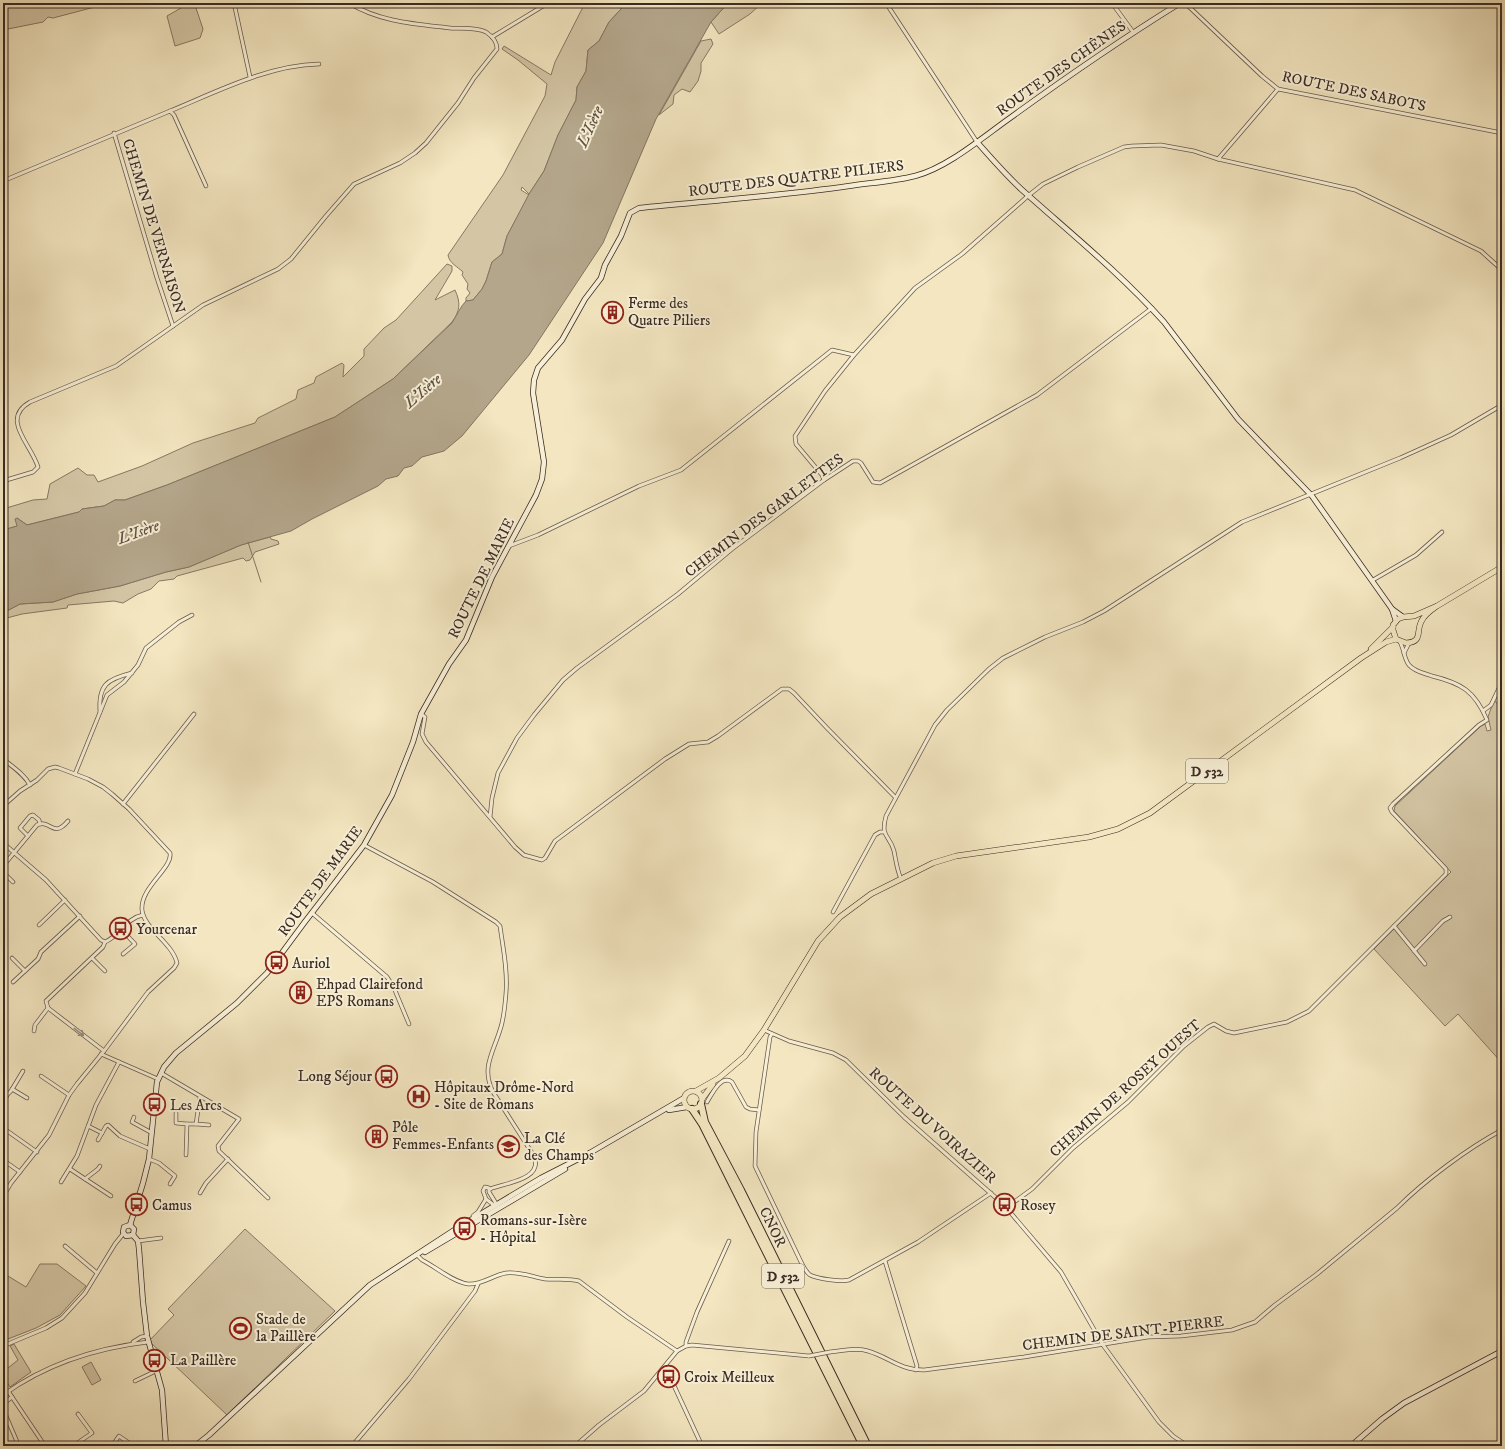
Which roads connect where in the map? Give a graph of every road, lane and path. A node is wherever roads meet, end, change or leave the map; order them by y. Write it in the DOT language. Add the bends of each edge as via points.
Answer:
graph roads {
  1 [pos="234,3"];
  2 [pos="349,3"];
  3 [pos="548,3"];
  4 [pos="886,3"];
  5 [pos="1112,3"];
  6 [pos="1180,3"];
  7 [pos="1185,3"];
  8 [pos="1133,32"];
  9 [pos="492,37"];
  10 [pos="319,64"];
  11 [pos="250,77"];
  12 [pos="1278,89"];
  13 [pos="170,111"];
  14 [pos="114,133"];
  15 [pos="1502,133"];
  16 [pos="977,142"];
  17 [pos="1218,159"];
  18 [pos="3,181"];
  19 [pos="206,186"];
  20 [pos="1029,195"];
  21 [pos="634,211"];
  22 [pos="1502,270"];
  23 [pos="1152,308"];
  24 [pos="173,326"];
  25 [pos="854,355"];
  26 [pos="1502,405"];
  27 [pos="824,480"];
  28 [pos="3,481"];
  29 [pos="1311,494"];
  30 [pos="1442,532"];
  31 [pos="508,547"];
  32 [pos="1502,567"];
  33 [pos="1373,580"];
  34 [pos="1437,606"];
  35 [pos="1392,609"];
  36 [pos="192,615"];
  37 [pos="1403,616"];
  38 [pos="1410,617"];
  39 [pos="1396,621"];
  40 [pos="1419,626"];
  41 [pos="1393,627"];
  42 [pos="1398,640"];
  43 [pos="1409,643"];
  44 [pos="1404,653"];
  45 [pos="1361,658"];
  46 [pos="132,673"];
  47 [pos="1502,682"];
  48 [pos="1483,711"];
  49 [pos="100,714"];
  50 [pos="194,714"];
  51 [pos="421,714"];
  52 [pos="3,760"];
  53 [pos="75,774"];
  54 [pos="30,785"];
  55 [pos="896,797"];
  56 [pos="123,804"];
  57 [pos="3,806"];
  58 [pos="490,817"];
  59 [pos="68,821"];
  60 [pos="40,824"];
  61 [pos="884,832"];
  62 [pos="28,836"];
  63 [pos="3,843"];
  64 [pos="364,845"];
  65 [pos="14,853"];
  66 [pos="3,866"];
  67 [pos="3,872"];
  68 [pos="901,879"];
  69 [pos="13,882"];
  70 [pos="65,900"];
  71 [pos="833,912"];
  72 [pos="312,913"];
  73 [pos="142,915"];
  74 [pos="80,916"];
  75 [pos="1450,917"];
  76 [pos="39,925"];
  77 [pos="1394,926"];
  78 [pos="121,929"];
  79 [pos="105,942"];
  80 [pos="1414,951"];
  81 [pos="123,954"];
  82 [pos="12,958"];
  83 [pos="92,958"];
  84 [pos="1425,964"];
  85 [pos="105,970"];
  86 [pos="25,971"];
  87 [pos="13,982"];
  88 [pos="48,1008"];
  89 [pos="409,1024"];
  90 [pos="764,1030"];
  91 [pos="34,1032"];
  92 [pos="772,1034"];
  93 [pos="103,1053"];
  94 [pos="119,1062"];
  95 [pos="23,1071"];
  96 [pos="161,1073"];
  97 [pos="41,1076"];
  98 [pos="718,1078"];
  99 [pos="158,1079"];
  100 [pos="12,1089"];
  101 [pos="696,1091"];
  102 [pos="3,1092"];
  103 [pos="7,1095"];
  104 [pos="69,1095"];
  105 [pos="200,1097"];
  106 [pos="27,1098"];
  107 [pos="684,1098"];
  108 [pos="703,1102"];
  109 [pos="3,1104"];
  110 [pos="690,1108"];
  111 [pos="759,1110"];
  112 [pos="659,1112"];
  113 [pos="176,1113"];
  114 [pos="134,1117"];
  115 [pos="187,1124"];
  116 [pos="196,1124"];
  117 [pos="209,1125"];
  118 [pos="88,1126"];
  119 [pos="3,1128"];
  120 [pos="1502,1130"];
  121 [pos="152,1133"];
  122 [pos="102,1134"];
  123 [pos="98,1140"];
  124 [pos="150,1150"];
  125 [pos="37,1152"];
  126 [pos="590,1153"];
  127 [pos="186,1155"];
  128 [pos="149,1159"];
  129 [pos="228,1159"];
  130 [pos="3,1160"];
  131 [pos="100,1166"];
  132 [pos="70,1169"];
  133 [pos="20,1172"];
  134 [pos="85,1179"];
  135 [pos="62,1182"];
  136 [pos="170,1184"];
  137 [pos="490,1191"];
  138 [pos="200,1193"];
  139 [pos="991,1193"];
  140 [pos="485,1194"];
  141 [pos="111,1196"];
  142 [pos="3,1197"];
  143 [pos="268,1198"];
  144 [pos="486,1198"];
  145 [pos="496,1205"];
  146 [pos="504,1205"];
  147 [pos="1006,1208"];
  148 [pos="483,1218"];
  149 [pos="130,1225"];
  150 [pos="459,1227"];
  151 [pos="124,1234"];
  152 [pos="133,1235"];
  153 [pos="161,1238"];
  154 [pos="138,1241"];
  155 [pos="729,1241"];
  156 [pos="65,1246"];
  157 [pos="418,1256"];
  158 [pos="885,1261"];
  159 [pos="404,1263"];
  160 [pos="97,1273"];
  161 [pos="478,1284"];
  162 [pos="148,1339"];
  163 [pos="1103,1345"];
  164 [pos="3,1346"];
  165 [pos="686,1346"];
  166 [pos="677,1351"];
  167 [pos="1502,1351"];
  168 [pos="663,1369"];
  169 [pos="158,1370"];
  170 [pos="916,1370"];
  171 [pos="135,1381"];
  172 [pos="8,1391"];
  173 [pos="3,1395"];
  174 [pos="12,1397"];
  175 [pos="3,1404"];
  176 [pos="3,1409"];
  177 [pos="78,1414"];
  178 [pos="205,1439"];
  179 [pos="132,1445"];
  180 [pos="15,1446"];
  181 [pos="45,1446"];
  182 [pos="73,1446"];
  183 [pos="112,1446"];
  184 [pos="166,1446"];
  185 [pos="195,1446"];
  186 [pos="199,1446"];
  187 [pos="352,1446"];
  188 [pos="574,1446"];
  189 [pos="702,1446"];
  190 [pos="863,1446"];
  191 [pos="868,1446"];
  192 [pos="1188,1446"];
  193 [pos="1351,1446"];
  1 -- 11 [label="street"];
  2 -- 9 [label="street" via="369,14 386,19 482,31"];
  3 -- 9 [label="street"];
  4 -- 16 [label="street"];
  5 -- 8 [label="street"];
  6 -- 8 [label="street, ROUTE DES CHÊNES"];
  7 -- 12 [label="street, ROUTE DES SABOTS"];
  8 -- 16 [label="street, ROUTE DES CHÊNES"];
  9 -- 24 [label="street" via="497,44 496,51 486,61 442,124 420,148 400,163 354,184 291,259 278,269 215,298"];
  10 -- 11 [label="street" via="307,64"];
  11 -- 13 [label="street"];
  12 -- 15 [label="street, ROUTE DES SABOTS"];
  12 -- 17 [label="street"];
  13 -- 14 [label="street"];
  13 -- 19 [label="street"];
  14 -- 18 [label="street, CHEMIN DE VERNAISON"];
  14 -- 24 [label="street, CHEMIN DE VERNAISON"];
  16 -- 20 [label="street"];
  16 -- 21 [label="street, ROUTE DES QUATRE PILIERS" via="937,167 915,176 739,199 639,208"];
  17 -- 20 [label="street" via="1194,150 1161,145 1132,146 1078,167 1043,184"];
  17 -- 22 [label="street" via="1354,190 1481,251"];
  20 -- 23 [label="street" via="1092,250"];
  20 -- 25 [label="street" via="962,254 915,288"];
  21 -- 31 [label="street, ROUTE DE MARIE" via="630,213 600,278 562,340 535,374 533,393 544,462 542,479"];
  23 -- 27 [label="street, CHEMIN DES GARLETTES" via="1037,395 880,483 872,482 858,461 853,461"];
  23 -- 29 [label="street" via="1238,419"];
  24 -- 28 [label="street" via="116,366 20,408 16,414 16,425 38,467 33,472"];
  25 -- 27 [label="street" via="825,391 795,436 796,444"];
  25 -- 31 [label="street" via="832,350 681,470 638,486"];
  26 -- 29 [label="street" via="1451,435"];
  27 -- 58 [label="street, CHEMIN DES GARLETTES" via="564,680 534,714 517,738 498,773"];
  29 -- 33 [label="street"];
  29 -- 55 [label="street" via="1242,522 1104,611 1003,658 947,710 935,725"];
  30 -- 33 [label="street" via="1416,555"];
  31 -- 51 [label="street, ROUTE DE MARIE" via="492,577 466,640 449,664"];
  32 -- 34 [label="main road"];
  33 -- 35 [label="street"];
  34 -- 38 [label="main road"];
  34 -- 40 [label="main road" via="1422,619"];
  35 -- 37 [label="street"];
  35 -- 39 [label="street"];
  36 -- 46 [label="street" via="146,648"];
  37 -- 38 [label="main road"];
  37 -- 39 [label="main road"];
  38 -- 40 [label="main road" via="1416,620"];
  39 -- 41 [label="main road"];
  40 -- 43 [label="main road" via="1418,637"];
  41 -- 42 [label="main road" via="1393,633"];
  41 -- 45 [label="main road, D 532"];
  42 -- 43 [label="main road"];
  42 -- 44 [label="street"];
  42 -- 45 [label="main road, D 532" via="1386,642"];
  43 -- 44 [label="street"];
  44 -- 48 [label="street" via="1413,669 1450,680 1467,690"];
  45 -- 68 [label="main road, D 532" via="1150,813 1118,829 1089,837 956,856 933,863"];
  46 -- 49 [label="street" via="107,695"];
  46 -- 49 [label="street" via="109,681 101,691"];
  47 -- 48 [label="street" via="1491,705"];
  48 -- 77 [label="street, CHEMIN DE ROSEY OUEST" via="1487,720 1390,808 1447,872"];
  49 -- 53 [label="street"];
  50 -- 56 [label="street"];
  51 -- 58 [label="street" via="425,717 422,734 426,742"];
  51 -- 64 [label="street, ROUTE DE MARIE" via="392,795"];
  52 -- 54 [label="street" via="20,773"];
  53 -- 54 [label="street" via="52,768"];
  53 -- 56 [label="street" via="103,787"];
  54 -- 57 [label="street"];
  55 -- 58 [label="street" via="794,693 789,689 782,689 708,742 689,744 665,759 555,841 542,860 524,856"];
  55 -- 61 [label="street" via="886,816"];
  56 -- 73 [label="street" via="167,849 170,857 145,892"];
  59 -- 60 [label="street" via="60,829"];
  60 -- 62 [label="street"];
  60 -- 62 [label="street" via="39,820 30,816 20,828"];
  61 -- 68 [label="street" via="892,847"];
  61 -- 71 [label="street" via="875,836"];
  62 -- 65 [label="street"];
  63 -- 65 [label="street"];
  64 -- 72 [label="street, ROUTE DE MARIE"];
  64 -- 137 [label="street" via="433,882 500,926 506,962 506,991 502,1022 489,1062 488,1077 493,1092 534,1156 536,1165 530,1174"];
  65 -- 66 [label="street"];
  65 -- 70 [label="street"];
  67 -- 69 [label="street"];
  68 -- 90 [label="main road, D 532" via="860,901 828,929 808,956"];
  70 -- 74 [label="street"];
  70 -- 76 [label="street"];
  72 -- 89 [label="street" via="387,977"];
  72 -- 96 [label="street, ROUTE DE MARIE" via="260,982 176,1053"];
  73 -- 78 [label="street" via="130,920"];
  73 -- 93 [label="street" via="164,940 177,963 144,997"];
  74 -- 79 [label="street"];
  74 -- 86 [label="street" via="41,952 38,959"];
  75 -- 80 [label="street"];
  77 -- 80 [label="street"];
  77 -- 147 [label="street, CHEMIN DE ROSEY OUEST" via="1310,1011 1287,1022 1234,1033 1214,1024 1208,1027 1184,1046 1128,1102"];
  78 -- 79 [label="street"];
  78 -- 81 [label="street" via="135,944"];
  79 -- 83 [label="street"];
  80 -- 84 [label="street"];
  82 -- 86 [label="street"];
  83 -- 85 [label="street"];
  83 -- 88 [label="street" via="46,1001"];
  86 -- 87 [label="street"];
  88 -- 91 [label="street" via="35,1025"];
  88 -- 93 [label="street, one-way"];
  90 -- 92 [label="street, ROUTE DU VOIRAZIER"];
  90 -- 98 [label="main road, D 532" via="745,1056"];
  92 -- 111 [label="street"];
  92 -- 139 [label="street, ROUTE DU VOIRAZIER" via="789,1042 833,1053 846,1060 904,1117"];
  93 -- 94 [label="street"];
  93 -- 104 [label="street"];
  94 -- 99 [label="street"];
  94 -- 118 [label="street"];
  95 -- 100 [label="street"];
  96 -- 99 [label="street, ROUTE DE MARIE"];
  96 -- 105 [label="street"];
  97 -- 104 [label="street"];
  98 -- 101 [label="main road, D 532"];
  98 -- 108 [label="main road, D 532"];
  99 -- 121 [label="street"];
  100 -- 103 [label="street"];
  100 -- 106 [label="street"];
  101 -- 107 [label="main road" via="688,1092"];
  101 -- 108 [label="main road"];
  102 -- 103 [label="street"];
  103 -- 109 [label="street"];
  104 -- 125 [label="street" via="49,1135"];
  105 -- 116 [label="street"];
  105 -- 129 [label="street" via="239,1119 218,1146 219,1151"];
  107 -- 110 [label="main road"];
  107 -- 112 [label="street"];
  108 -- 110 [label="main road" via="698,1107"];
  108 -- 111 [label="street" via="722,1082 729,1080 746,1107"];
  108 -- 191 [label="highway, CNOR / D 532" via="705,1122"];
  110 -- 112 [label="street"];
  110 -- 190 [label="highway, CNOR / D 532" via="702,1124"];
  111 -- 158 [label="street" via="756,1169 806,1271 811,1275 844,1281"];
  112 -- 126 [label="street"];
  113 -- 115 [label="street" via="176,1123"];
  114 -- 121 [label="street" via="132,1122"];
  115 -- 116 [label="street"];
  115 -- 127 [label="street"];
  116 -- 117 [label="street"];
  118 -- 122 [label="street"];
  118 -- 132 [label="street"];
  119 -- 125 [label="street"];
  120 -- 163 [label="street, CHEMIN DE SAINT-PIERRE" via="1450,1164 1255,1322 1232,1330 1148,1337"];
  121 -- 124 [label="street"];
  122 -- 123 [label="street"];
  122 -- 124 [label="street" via="108,1125 120,1136"];
  124 -- 128 [label="street"];
  125 -- 133 [label="street"];
  126 -- 145 [label="street"];
  126 -- 146 [label="street"];
  128 -- 136 [label="street" via="159,1163 175,1176"];
  128 -- 149 [label="street"];
  129 -- 138 [label="street"];
  129 -- 143 [label="street"];
  130 -- 133 [label="street"];
  131 -- 134 [label="street"];
  132 -- 134 [label="street"];
  132 -- 135 [label="street"];
  133 -- 142 [label="street"];
  134 -- 141 [label="street"];
  137 -- 140 [label="street"];
  137 -- 140 [label="street" via="488,1187 484,1188"];
  137 -- 145 [label="street"];
  139 -- 147 [label="street, ROUTE DU VOIRAZIER"];
  139 -- 158 [label="street"];
  140 -- 144 [label="street"];
  144 -- 145 [label="street"];
  144 -- 150 [label="street" via="475,1215"];
  145 -- 146 [label="street"];
  145 -- 148 [label="street"];
  145 -- 150 [label="street"];
  146 -- 148 [label="street"];
  147 -- 163 [label="street, ROUTE DU VOIRAZIER" via="1061,1272"];
  148 -- 157 [label="street"];
  149 -- 151 [label="street" via="124,1226"];
  149 -- 152 [label="street" via="134,1229"];
  150 -- 159 [label="street"];
  151 -- 152 [label="street" via="128,1237"];
  151 -- 160 [label="street"];
  152 -- 154 [label="street"];
  153 -- 154 [label="street"];
  154 -- 162 [label="street"];
  155 -- 165 [label="street" via="697,1312"];
  156 -- 160 [label="street"];
  157 -- 159 [label="street"];
  157 -- 161 [label="street" via="459,1282"];
  158 -- 170 [label="street" via="917,1366"];
  159 -- 178 [label="street" via="356,1297"];
  160 -- 164 [label="street" via="85,1292 62,1318 46,1328"];
  161 -- 166 [label="street" via="508,1272 547,1279 570,1279"];
  161 -- 187 [label="street" via="476,1291 409,1379"];
  162 -- 169 [label="street"];
  162 -- 172 [label="street" via="110,1347 48,1368"];
  163 -- 170 [label="street, CHEMIN DE SAINT-PIERRE"];
  163 -- 192 [label="street, ROUTE DU VOIRAZIER" via="1159,1422"];
  165 -- 166 [label="street"];
  165 -- 170 [label="street, CHEMIN DE SAINT-PIERRE, bridge" via="809,1356 853,1350 868,1351"];
  166 -- 168 [label="street"];
  167 -- 193 [label="street" via="1404,1403"];
  168 -- 188 [label="street" via="644,1391"];
  168 -- 189 [label="street" via="670,1377"];
  169 -- 171 [label="street"];
  169 -- 184 [label="street"];
  172 -- 173 [label="street"];
  172 -- 174 [label="street"];
  174 -- 175 [label="street"];
  174 -- 181 [label="street"];
  176 -- 180 [label="street" via="18,1444"];
  177 -- 182 [label="street" via="92,1433"];
  178 -- 185 [label="street"];
  178 -- 186 [label="street"];
  179 -- 183 [label="street" via="119,1436"];
}
